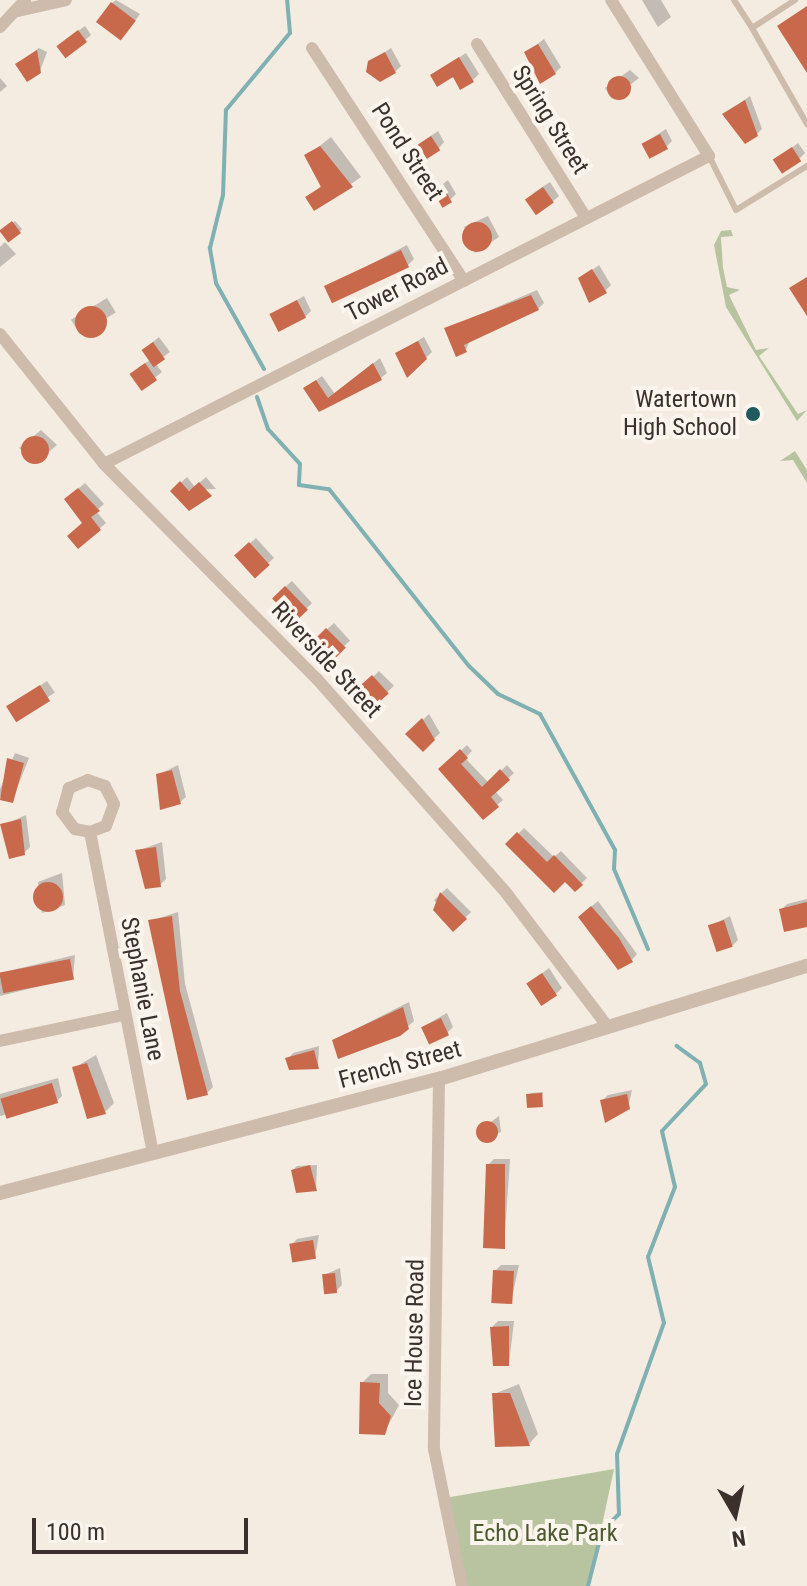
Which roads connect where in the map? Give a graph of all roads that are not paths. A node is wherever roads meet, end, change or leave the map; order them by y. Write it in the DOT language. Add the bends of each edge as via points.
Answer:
graph roads {
  1 [pos="66,0"];
  2 [pos="611,0"];
  3 [pos="734,0"];
  4 [pos="795,0"];
  5 [pos="21,5"];
  6 [pos="0,27"];
  7 [pos="752,28"];
  8 [pos="477,44"];
  9 [pos="312,48"];
  10 [pos="807,124"];
  11 [pos="709,156"];
  12 [pos="807,166"];
  13 [pos="586,218"];
  14 [pos="464,281"];
  15 [pos="0,334"];
  16 [pos="104,464"];
  17 [pos="90,832"];
  18 [pos="807,966"];
  19 [pos="122,1015"];
  20 [pos="608,1027"];
  21 [pos="0,1041"];
  22 [pos="439,1079"];
  23 [pos="153,1154"];
  24 [pos="0,1193"];
  25 [pos="462,1586"];
  1 -- 5 [label="street"];
  2 -- 11 [label="street"];
  3 -- 7 [label="lane"];
  4 -- 7 [label="lane"];
  5 -- 6 [label="street"];
  7 -- 10 [label="lane"];
  8 -- 13 [label="street, Spring Street"];
  9 -- 14 [label="street, Pond Street"];
  11 -- 12 [label="lane" via="736,210"];
  11 -- 13 [label="street, Tower Road"];
  13 -- 14 [label="street, Tower Road"];
  14 -- 16 [label="street, Tower Road"];
  15 -- 16 [label="street, Riverside Street"];
  16 -- 20 [label="street, Riverside Street" via="328,691 527,918"];
  17 -- 17 [label="street" via="75,829 62,812 69,788 88,780 105,786 114,804 106,826"];
  17 -- 19 [label="street, Stephanie Lane"];
  18 -- 20 [label="street, French Street"];
  19 -- 21 [label="street"];
  19 -- 23 [label="street, Stephanie Lane"];
  20 -- 22 [label="street, French Street"];
  22 -- 23 [label="street, French Street"];
  22 -- 25 [label="street, Ice House Road" via="434,1449"];
  23 -- 24 [label="street, French Street"];
}
